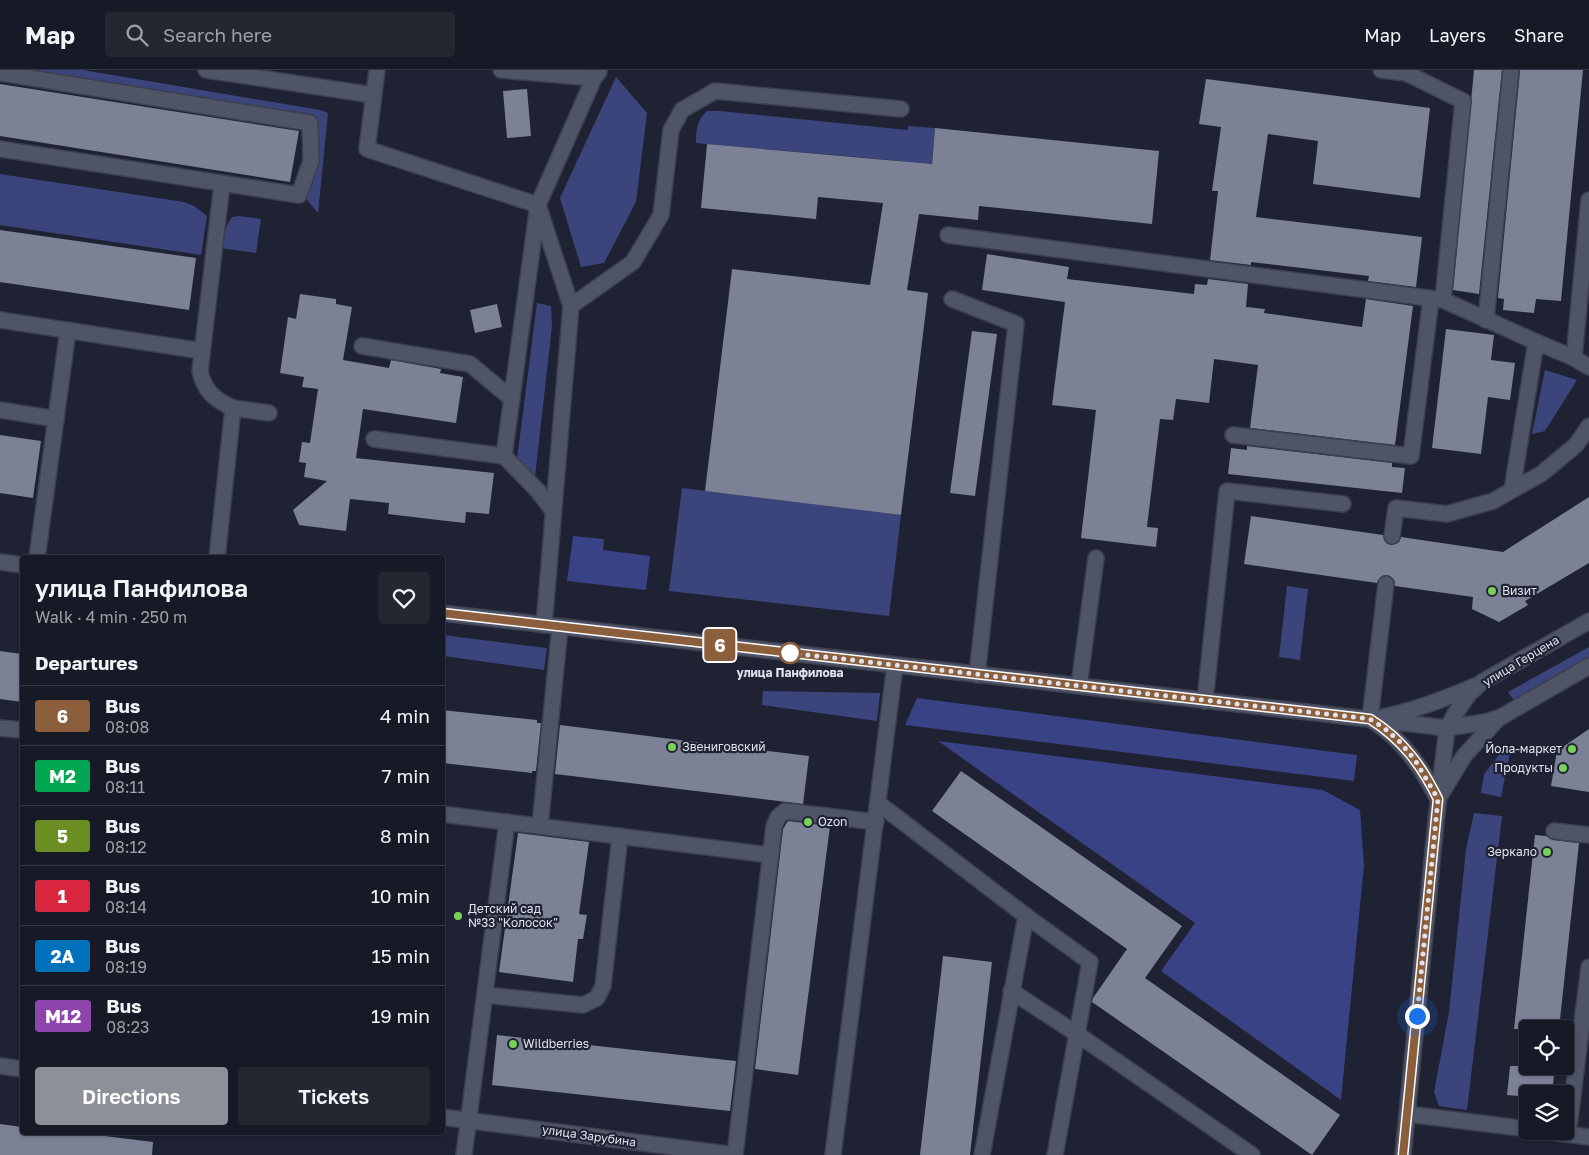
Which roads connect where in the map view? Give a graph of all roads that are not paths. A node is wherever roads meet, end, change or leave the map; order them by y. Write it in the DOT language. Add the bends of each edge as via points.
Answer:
graph roads {
  1 [pos="206,70"];
  2 [pos="377,70"];
  3 [pos="501,70"];
  4 [pos="1381,70"];
  5 [pos="1512,70"];
  6 [pos="0,73"];
  7 [pos="597,74"];
  8 [pos="373,95"];
  9 [pos="900,109"];
  10 [pos="0,149"];
  11 [pos="222,184"];
  12 [pos="1589,200"];
  13 [pos="538,206"];
  14 [pos="948,235"];
  15 [pos="952,299"];
  16 [pos="1437,299"];
  17 [pos="571,306"];
  18 [pos="0,320"];
  19 [pos="1486,320"];
  20 [pos="68,330"];
  21 [pos="1536,342"];
  22 [pos="362,346"];
  23 [pos="202,351"];
  24 [pos="1574,358"];
  25 [pos="1589,366"];
  26 [pos="512,398"];
  27 [pos="233,408"];
  28 [pos="0,410"];
  29 [pos="269,413"];
  30 [pos="56,419"];
  31 [pos="1589,426"];
  32 [pos="1233,436"];
  33 [pos="374,439"];
  34 [pos="504,456"];
  35 [pos="1512,490"];
  36 [pos="1343,504"];
  37 [pos="553,511"];
  38 [pos="1392,536"];
  39 [pos="37,555"];
  40 [pos="216,555"];
  41 [pos="1096,558"];
  42 [pos="0,562"];
  43 [pos="20,565"];
  44 [pos="1386,584"];
  45 [pos="445,614"];
  46 [pos="1589,621"];
  47 [pos="544,625"];
  48 [pos="560,627"];
  49 [pos="895,665"];
  50 [pos="1589,666"];
  51 [pos="977,675"];
  52 [pos="1482,682"];
  53 [pos="1079,686"];
  54 [pos="1205,701"];
  55 [pos="1501,717"];
  56 [pos="1370,719"];
  57 [pos="0,728"];
  58 [pos="1447,728"];
  59 [pos="20,730"];
  60 [pos="1438,799"];
  61 [pos="878,804"];
  62 [pos="445,814"];
  63 [pos="507,822"];
  64 [pos="876,822"];
  65 [pos="540,826"];
  66 [pos="1554,831"];
  67 [pos="620,836"];
  68 [pos="1589,836"];
  69 [pos="770,855"];
  70 [pos="1026,916"];
  71 [pos="1589,967"];
  72 [pos="1012,991"];
  73 [pos="485,994"];
  74 [pos="1077,1034"];
  75 [pos="0,1066"];
  76 [pos="20,1069"];
  77 [pos="1574,1086"];
  78 [pos="1407,1114"];
  79 [pos="445,1117"];
  80 [pos="469,1120"];
  81 [pos="1519,1128"];
  82 [pos="1574,1135"];
  83 [pos="1589,1137"];
  84 [pos="464,1155"];
  85 [pos="735,1155"];
  86 [pos="833,1155"];
  87 [pos="982,1155"];
  88 [pos="1055,1155"];
  89 [pos="1252,1155"];
  90 [pos="1403,1155"];
  1 -- 8 [label="main road"];
  2 -- 8 [label="main road"];
  3 -- 7 [label="main road"];
  4 -- 16 [label="main road" via="1406,74 1463,101"];
  5 -- 19 [label="main road"];
  6 -- 11 [label="main road" via="310,123 311,161 299,195"];
  7 -- 13 [label="main road"];
  8 -- 13 [label="main road" via="367,149"];
  9 -- 17 [label="main road" via="716,91 682,110 671,130 661,215 633,262"];
  10 -- 11 [label="main road"];
  11 -- 23 [label="main road"];
  12 -- 24 [label="main road"];
  13 -- 17 [label="main road"];
  13 -- 26 [label="main road"];
  14 -- 16 [label="main road"];
  15 -- 51 [label="main road" via="1016,324"];
  16 -- 19 [label="main road"];
  16 -- 32 [label="main road" via="1411,456"];
  17 -- 37 [label="main road"];
  18 -- 20 [label="main road"];
  19 -- 21 [label="main road"];
  20 -- 23 [label="main road"];
  20 -- 30 [label="main road"];
  21 -- 24 [label="main road"];
  21 -- 35 [label="main road"];
  22 -- 26 [label="main road" via="470,364"];
  23 -- 27 [label="main road" via="202,382 220,403"];
  24 -- 25 [label="main road"];
  26 -- 34 [label="main road"];
  27 -- 29 [label="main road"];
  27 -- 40 [label="main road"];
  28 -- 30 [label="main road"];
  30 -- 39 [label="main road"];
  31 -- 35 [label="main road" via="1576,445 1541,474"];
  33 -- 34 [label="main road"];
  34 -- 37 [label="main road"];
  35 -- 38 [label="main road" via="1493,501 1447,514 1396,508"];
  36 -- 54 [label="main road" via="1227,491"];
  37 -- 47 [label="main road"];
  41 -- 53 [label="main road"];
  42 -- 43 [label="main road"];
  44 -- 56 [label="main road"];
  45 -- 47 [label="main road"];
  46 -- 52 [label="main road, улица Герцена"];
  47 -- 48 [label="main road"];
  48 -- 49 [label="main road"];
  48 -- 65 [label="main road"];
  49 -- 51 [label="main road"];
  49 -- 61 [label="main road"];
  50 -- 55 [label="main road"];
  51 -- 53 [label="main road"];
  52 -- 56 [label="main road" via="1440,701"];
  52 -- 58 [label="main road, улица Герцена" via="1469,694"];
  53 -- 54 [label="main road"];
  54 -- 56 [label="main road"];
  55 -- 58 [label="main road"];
  55 -- 60 [label="main road" via="1464,756"];
  56 -- 58 [label="main road"];
  56 -- 60 [label="main road" via="1410,753"];
  57 -- 59 [label="main road"];
  58 -- 60 [label="main road"];
  60 -- 78 [label="main road"];
  61 -- 64 [label="main road"];
  61 -- 70 [label="main road"];
  62 -- 63 [label="main road"];
  63 -- 65 [label="main road"];
  63 -- 73 [label="main road"];
  64 -- 69 [label="main road" via="785,811 774,826"];
  64 -- 86 [label="main road"];
  65 -- 67 [label="main road"];
  66 -- 68 [label="main road"];
  67 -- 69 [label="main road"];
  67 -- 73 [label="main road" via="603,986 597,998 583,1005"];
  69 -- 85 [label="main road"];
  70 -- 72 [label="main road"];
  70 -- 74 [label="main road" via="1090,962"];
  71 -- 77 [label="main road"];
  72 -- 74 [label="main road"];
  72 -- 87 [label="main road"];
  73 -- 80 [label="main road"];
  74 -- 88 [label="main road"];
  74 -- 89 [label="main road"];
  75 -- 76 [label="main road"];
  78 -- 81 [label="main road"];
  78 -- 90 [label="main road"];
  79 -- 80 [label="main road, улица Зарубина"];
  80 -- 84 [label="main road"];
  80 -- 85 [label="main road, улица Зарубина"];
  82 -- 83 [label="main road"];
}
